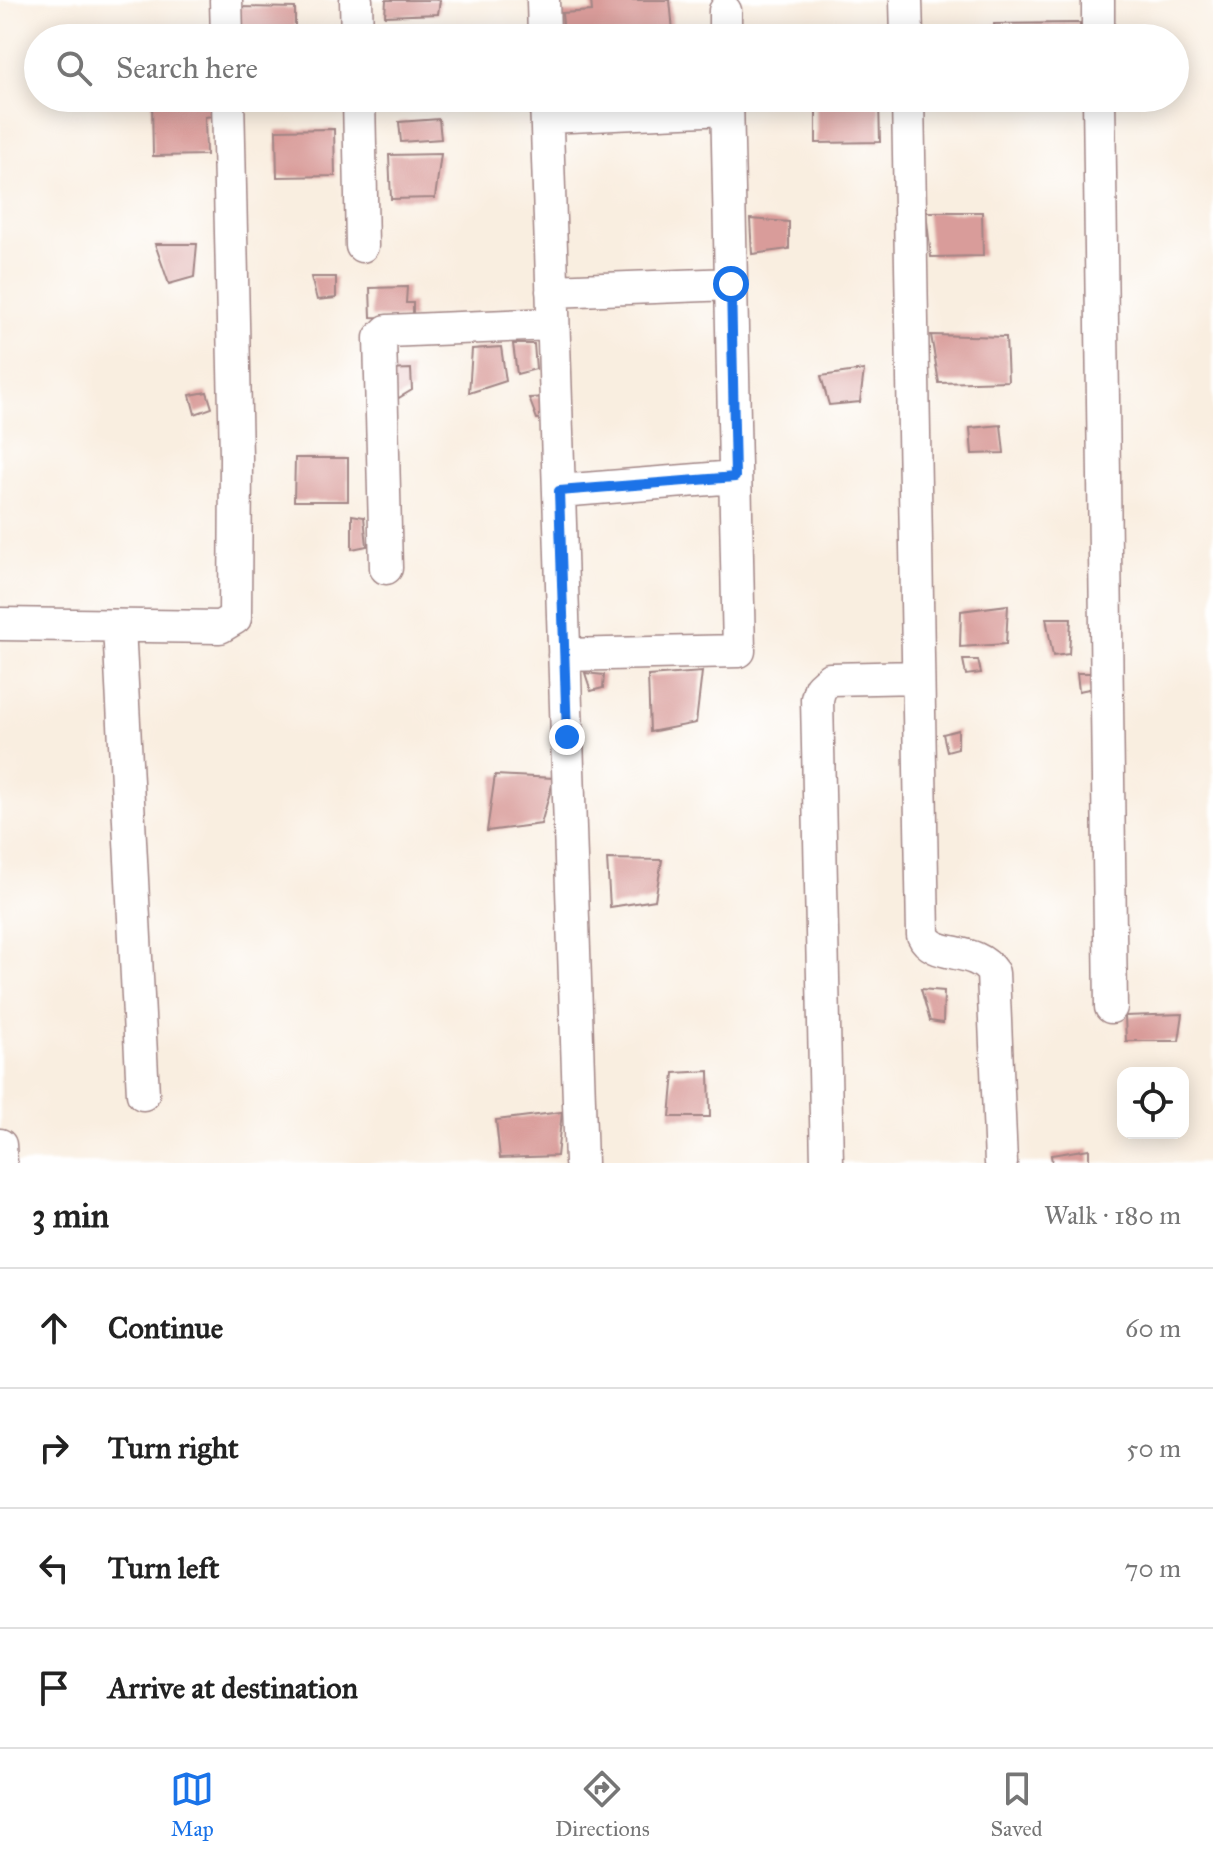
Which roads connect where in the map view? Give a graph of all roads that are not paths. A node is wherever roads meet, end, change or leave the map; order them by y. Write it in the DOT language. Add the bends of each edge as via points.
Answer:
graph roads {
  1 [pos="226,0"];
  2 [pos="356,0"];
  3 [pos="543,0"];
  4 [pos="906,0"];
  5 [pos="1098,0"];
  6 [pos="227,24"];
  7 [pos="357,24"];
  8 [pos="544,24"];
  9 [pos="907,24"];
  10 [pos="1098,24"];
  11 [pos="228,112"];
  12 [pos="359,112"];
  13 [pos="546,112"];
  14 [pos="727,112"];
  15 [pos="908,112"];
  16 [pos="1099,112"];
  17 [pos="362,246"];
  18 [pos="731,284"];
  19 [pos="552,291"];
  20 [pos="553,324"];
  21 [pos="735,477"];
  22 [pos="559,491"];
  23 [pos="386,568"];
  24 [pos="0,624"];
  25 [pos="119,626"];
  26 [pos="564,655"];
  27 [pos="918,677"];
  28 [pos="1111,1007"];
  29 [pos="143,1094"];
  30 [pos="0,1145"];
  31 [pos="1,1163"];
  32 [pos="581,1163"];
  33 [pos="827,1163"];
  34 [pos="1001,1163"];
  1 -- 6 [label="street"];
  2 -- 7 [label="street"];
  3 -- 8 [label="street"];
  4 -- 9 [label="street"];
  5 -- 10 [label="street"];
  11 -- 25 [label="street" via="235,618 220,627"];
  12 -- 17 [label="street"];
  13 -- 19 [label="street"];
  14 -- 18 [label="street"];
  15 -- 27 [label="street"];
  16 -- 28 [label="street"];
  18 -- 19 [label="street"];
  18 -- 21 [label="street"];
  19 -- 20 [label="street"];
  20 -- 22 [label="street"];
  20 -- 23 [label="street" via="387,331 380,338"];
  21 -- 22 [label="street"];
  21 -- 26 [label="street" via="739,651"];
  22 -- 26 [label="street"];
  24 -- 25 [label="street"];
  25 -- 29 [label="street"];
  26 -- 32 [label="street"];
  27 -- 33 [label="street" via="830,679 817,699"];
  27 -- 34 [label="street" via="923,935 933,947 978,957 993,973"];
  30 -- 31 [label="street"];
}
